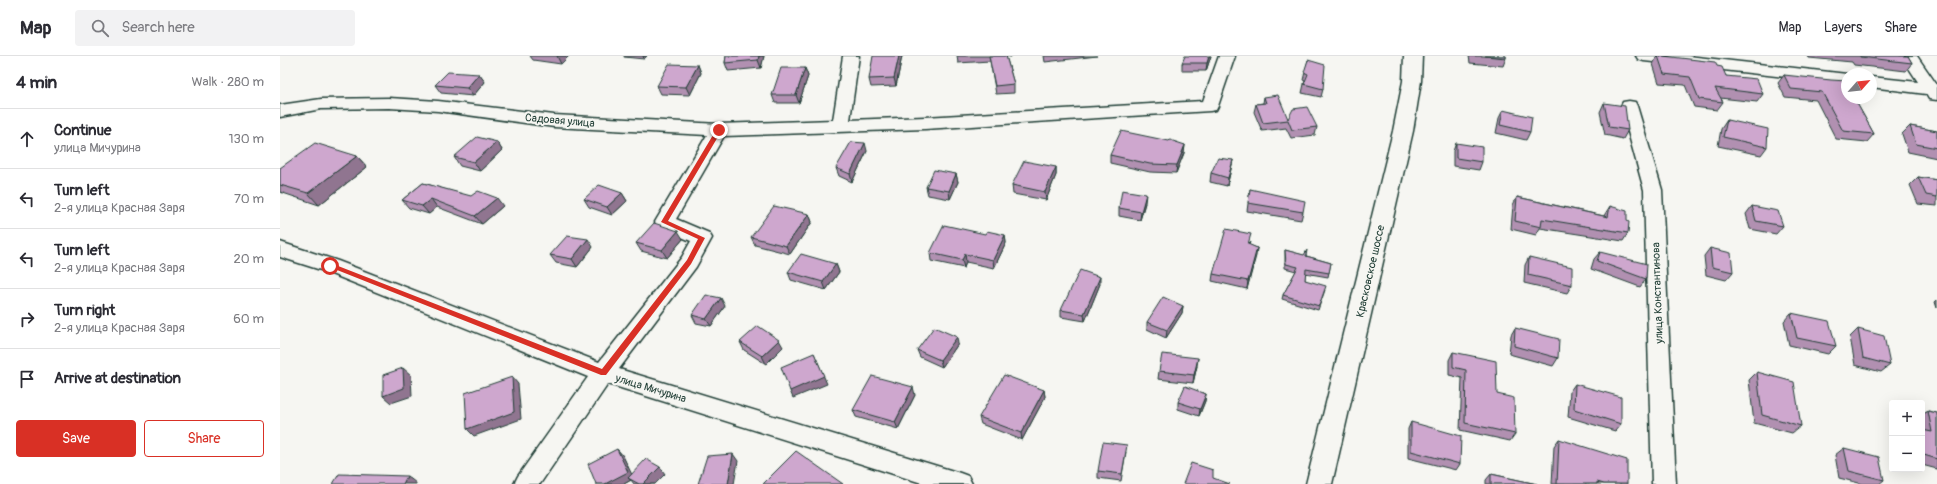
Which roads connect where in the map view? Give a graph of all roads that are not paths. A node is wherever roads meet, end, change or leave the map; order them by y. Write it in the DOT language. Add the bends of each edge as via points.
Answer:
graph roads {
  1 [pos="851,56"];
  2 [pos="1227,56"];
  3 [pos="1413,56"];
  4 [pos="1644,56"];
  5 [pos="1909,56"];
  6 [pos="1841,78"];
  7 [pos="1877,83"];
  8 [pos="1935,93"];
  9 [pos="1629,106"];
  10 [pos="280,110"];
  11 [pos="841,126"];
  12 [pos="719,130"];
  13 [pos="280,249"];
  14 [pos="604,373"];
  15 [pos="526,484"];
  16 [pos="960,484"];
  17 [pos="1320,484"];
  18 [pos="1664,484"];
  1 -- 11 [label="street"];
  2 -- 11 [label="street, Садовая улица" via="1210,106"];
  3 -- 17 [label="main road, Красковское шоссе" via="1412,81 1403,131"];
  4 -- 6 [label="street"];
  5 -- 8 [label="street"];
  7 -- 8 [label="street"];
  9 -- 18 [label="street, улица Константинова" via="1653,190"];
  10 -- 12 [label="street, Садовая улица" via="321,104 389,102 554,121"];
  11 -- 12 [label="street, Садовая улица"];
  12 -- 14 [label="street" via="665,222 702,238 689,262"];
  13 -- 14 [label="street, улица Мичурина"];
  14 -- 15 [label="street"];
  14 -- 16 [label="street, улица Мичурина"];
}
